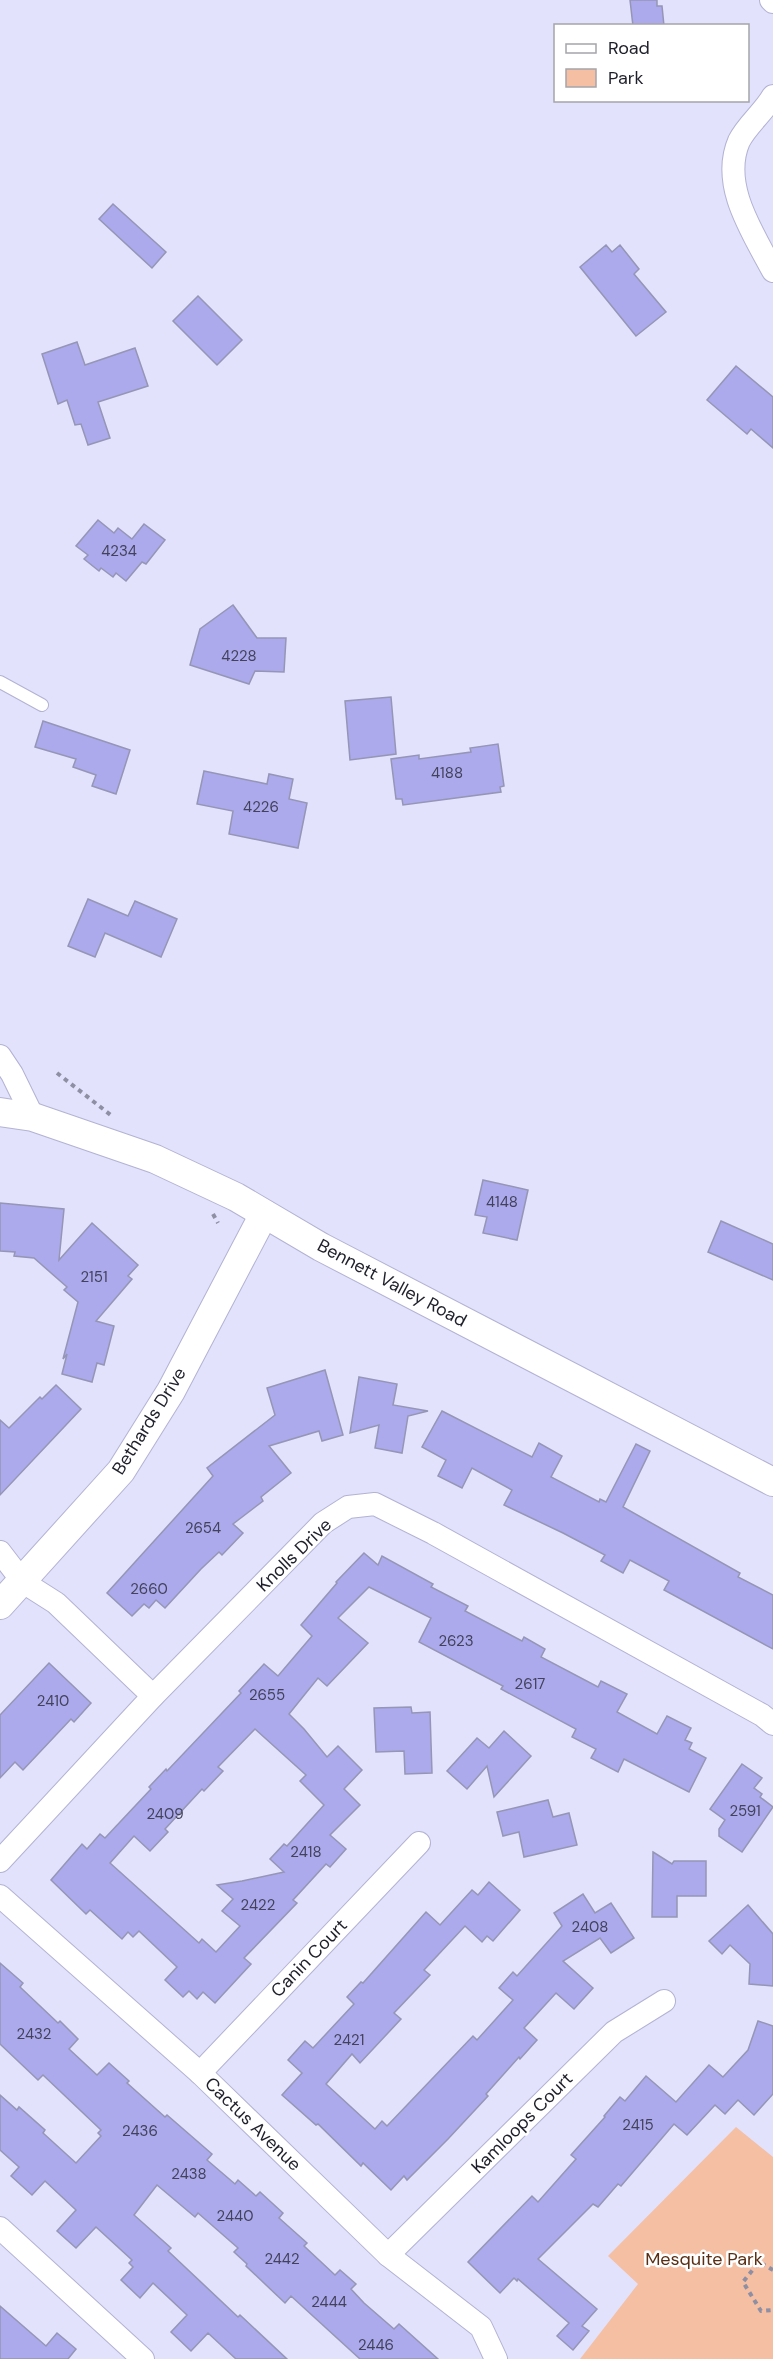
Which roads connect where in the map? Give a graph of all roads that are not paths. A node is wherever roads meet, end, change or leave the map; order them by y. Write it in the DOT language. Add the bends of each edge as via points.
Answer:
graph roads {
  1 [pos="773,96"];
  2 [pos="773,272"];
  3 [pos="0,682"];
  4 [pos="42,705"];
  5 [pos="0,1056"];
  6 [pos="0,1112"];
  7 [pos="33,1116"];
  8 [pos="264,1214"];
  9 [pos="773,1482"];
  10 [pos="0,1552"];
  11 [pos="23,1582"];
  12 [pos="0,1605"];
  13 [pos="153,1696"];
  14 [pos="773,1724"];
  15 [pos="418,1843"];
  16 [pos="0,1861"];
  17 [pos="0,1896"];
  18 [pos="664,2001"];
  19 [pos="200,2073"];
  20 [pos="0,2228"];
  21 [pos="388,2255"];
  22 [pos="143,2359"];
  23 [pos="496,2359"];
  1 -- 2 [label="street" via="740,140 732,165 741,210"];
  3 -- 4 [label="lane"];
  5 -- 7 [label="street"];
  6 -- 7 [label="street, Bennett Valley Road"];
  7 -- 8 [label="street, Bennett Valley Road" via="155,1159"];
  8 -- 9 [label="street, Bennett Valley Road"];
  8 -- 11 [label="street, Bethards Drive" via="171,1391 121,1471"];
  10 -- 11 [label="street"];
  11 -- 12 [label="street, Bethards Drive"];
  11 -- 13 [label="street" via="56,1603"];
  13 -- 14 [label="street, Knolls Drive" via="323,1523 348,1507 375,1504"];
  13 -- 16 [label="street"];
  15 -- 19 [label="street, Canin Court"];
  17 -- 19 [label="street, Cactus Avenue"];
  18 -- 21 [label="street, Kamloops Court" via="614,2032"];
  19 -- 21 [label="street, Cactus Avenue"];
  20 -- 22 [label="street"];
  21 -- 23 [label="street, Cactus Avenue" via="481,2327"];
}
